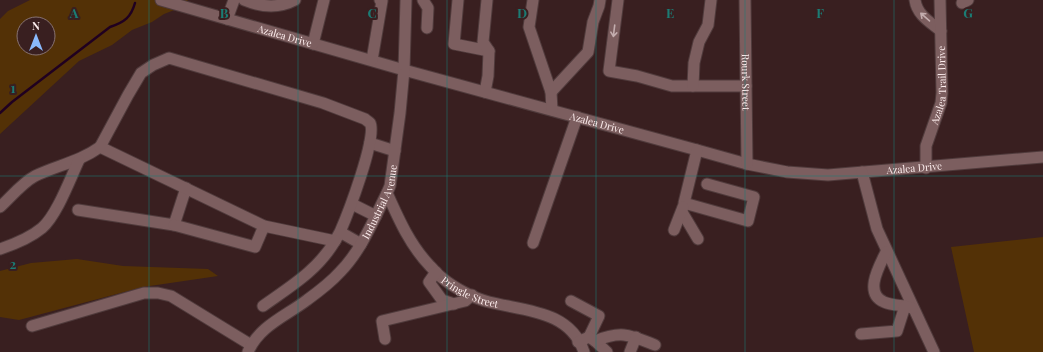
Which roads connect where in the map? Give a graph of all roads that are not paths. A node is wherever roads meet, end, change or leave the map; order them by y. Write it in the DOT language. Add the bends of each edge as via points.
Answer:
graph roads {
  1 [pos="161,0"];
  2 [pos="234,0"];
  3 [pos="244,0"];
  4 [pos="295,0"];
  5 [pos="324,0"];
  6 [pos="380,0"];
  7 [pos="406,0"];
  8 [pos="423,0"];
  9 [pos="458,0"];
  10 [pos="487,0"];
  11 [pos="532,0"];
  12 [pos="600,0"];
  13 [pos="618,0"];
  14 [pos="711,0"];
  15 [pos="745,0"];
  16 [pos="915,0"];
  17 [pos="940,0"];
  18 [pos="227,19"];
  19 [pos="427,28"];
  20 [pos="941,31"];
  21 [pos="313,44"];
  22 [pos="489,51"];
  23 [pos="372,60"];
  24 [pos="404,70"];
  25 [pos="693,86"];
  26 [pos="746,86"];
  27 [pos="485,92"];
  28 [pos="551,92"];
  29 [pos="552,110"];
  30 [pos="577,117"];
  31 [pos="370,143"];
  32 [pos="100,147"];
  33 [pos="697,150"];
  34 [pos="395,151"];
  35 [pos="1043,157"];
  36 [pos="79,160"];
  37 [pos="747,164"];
  38 [pos="926,168"];
  39 [pos="862,172"];
  40 [pos="707,184"];
  41 [pos="186,188"];
  42 [pos="387,193"];
  43 [pos="352,204"];
  44 [pos="0,207"];
  45 [pos="683,207"];
  46 [pos="78,210"];
  47 [pos="376,216"];
  48 [pos="174,225"];
  49 [pos="264,226"];
  50 [pos="674,230"];
  51 [pos="338,236"];
  52 [pos="698,239"];
  53 [pos="361,244"];
  54 [pos="533,244"];
  55 [pos="0,249"];
  56 [pos="886,252"];
  57 [pos="436,272"];
  58 [pos="472,295"];
  59 [pos="571,301"];
  60 [pos="455,304"];
  61 [pos="262,306"];
  62 [pos="910,307"];
  63 [pos="32,326"];
  64 [pos="861,334"];
  65 [pos="636,337"];
  66 [pos="385,339"];
  67 [pos="592,339"];
  68 [pos="655,345"];
  69 [pos="250,349"];
  70 [pos="580,349"];
  71 [pos="608,352"];
  72 [pos="630,352"];
  73 [pos="934,352"];
  1 -- 18 [label="street, Azalea Drive"];
  2 -- 18 [label="street"];
  3 -- 4 [label="street" via="270,7"];
  5 -- 21 [label="street"];
  6 -- 23 [label="street" via="382,1"];
  7 -- 24 [label="street, Industrial Avenue"];
  8 -- 19 [label="street" via="428,8"];
  9 -- 22 [label="street" via="454,44"];
  10 -- 22 [label="street" via="483,42"];
  11 -- 28 [label="street" via="528,27"];
  12 -- 28 [label="street" via="592,22 588,52"];
  13 -- 25 [label="street, one-way" via="609,71 672,86"];
  14 -- 25 [label="street" via="708,25 698,42"];
  15 -- 26 [label="street, Rourk Street"];
  20 -- 16 [label="street, one-way" via="920,14"];
  17 -- 20 [label="street, Azalea Trail Drive"];
  18 -- 21 [label="street, Azalea Drive"];
  20 -- 38 [label="street, Azalea Trail Drive" via="941,103 926,146"];
  21 -- 23 [label="street, Azalea Drive"];
  22 -- 27 [label="street"];
  23 -- 24 [label="street, Azalea Drive"];
  24 -- 27 [label="street, Azalea Drive"];
  24 -- 34 [label="street, Industrial Avenue"];
  25 -- 26 [label="street"];
  26 -- 37 [label="street, Rourk Street"];
  27 -- 29 [label="street, Azalea Drive"];
  28 -- 29 [label="street"];
  29 -- 30 [label="street, Azalea Drive"];
  30 -- 33 [label="street, Azalea Drive"];
  30 -- 54 [label="street"];
  31 -- 32 [label="street" via="370,122 365,119 323,103 169,58 141,73"];
  31 -- 34 [label="street"];
  31 -- 43 [label="street"];
  32 -- 36 [label="street"];
  32 -- 41 [label="street"];
  33 -- 37 [label="street, Azalea Drive"];
  33 -- 45 [label="street"];
  34 -- 42 [label="street, Industrial Avenue"];
  35 -- 38 [label="street, Azalea Drive"];
  36 -- 44 [label="street" via="34,177"];
  36 -- 55 [label="street" via="59,205 43,227 30,236"];
  37 -- 39 [label="street, Azalea Drive" via="794,173 828,175"];
  38 -- 39 [label="street, Azalea Drive"];
  39 -- 56 [label="street" via="877,229"];
  40 -- 45 [label="street" via="754,197 748,221"];
  41 -- 48 [label="street"];
  41 -- 49 [label="street"];
  42 -- 47 [label="street, Industrial Avenue"];
  42 -- 57 [label="street, Pringle Street" via="400,224 418,253"];
  43 -- 47 [label="street"];
  43 -- 51 [label="street"];
  45 -- 50 [label="street"];
  45 -- 52 [label="street"];
  46 -- 48 [label="street"];
  47 -- 53 [label="street, Industrial Avenue"];
  48 -- 49 [label="street" via="255,247"];
  49 -- 51 [label="street"];
  51 -- 53 [label="street"];
  51 -- 61 [label="street" via="328,254 314,269"];
  53 -- 69 [label="street, Industrial Avenue" via="340,272 307,300 266,327"];
  56 -- 62 [label="street"];
  56 -- 62 [label="street" via="873,283 875,294 882,301"];
  57 -- 58 [label="street, Pringle Street" via="440,277"];
  57 -- 60 [label="street" via="429,282 442,300"];
  58 -- 60 [label="street" via="465,301"];
  58 -- 70 [label="street, Pringle Street" via="488,302 534,311 550,317 573,333"];
  59 -- 67 [label="street" via="599,316"];
  60 -- 66 [label="street" via="382,321"];
  62 -- 64 [label="street" via="897,331"];
  62 -- 73 [label="street"];
  63 -- 69 [label="street" via="144,293 158,293 170,296"];
  65 -- 67 [label="street" via="620,334"];
  65 -- 68 [label="street"];
  65 -- 72 [label="street"];
  67 -- 70 [label="street"];
  67 -- 71 [label="street"];
}
